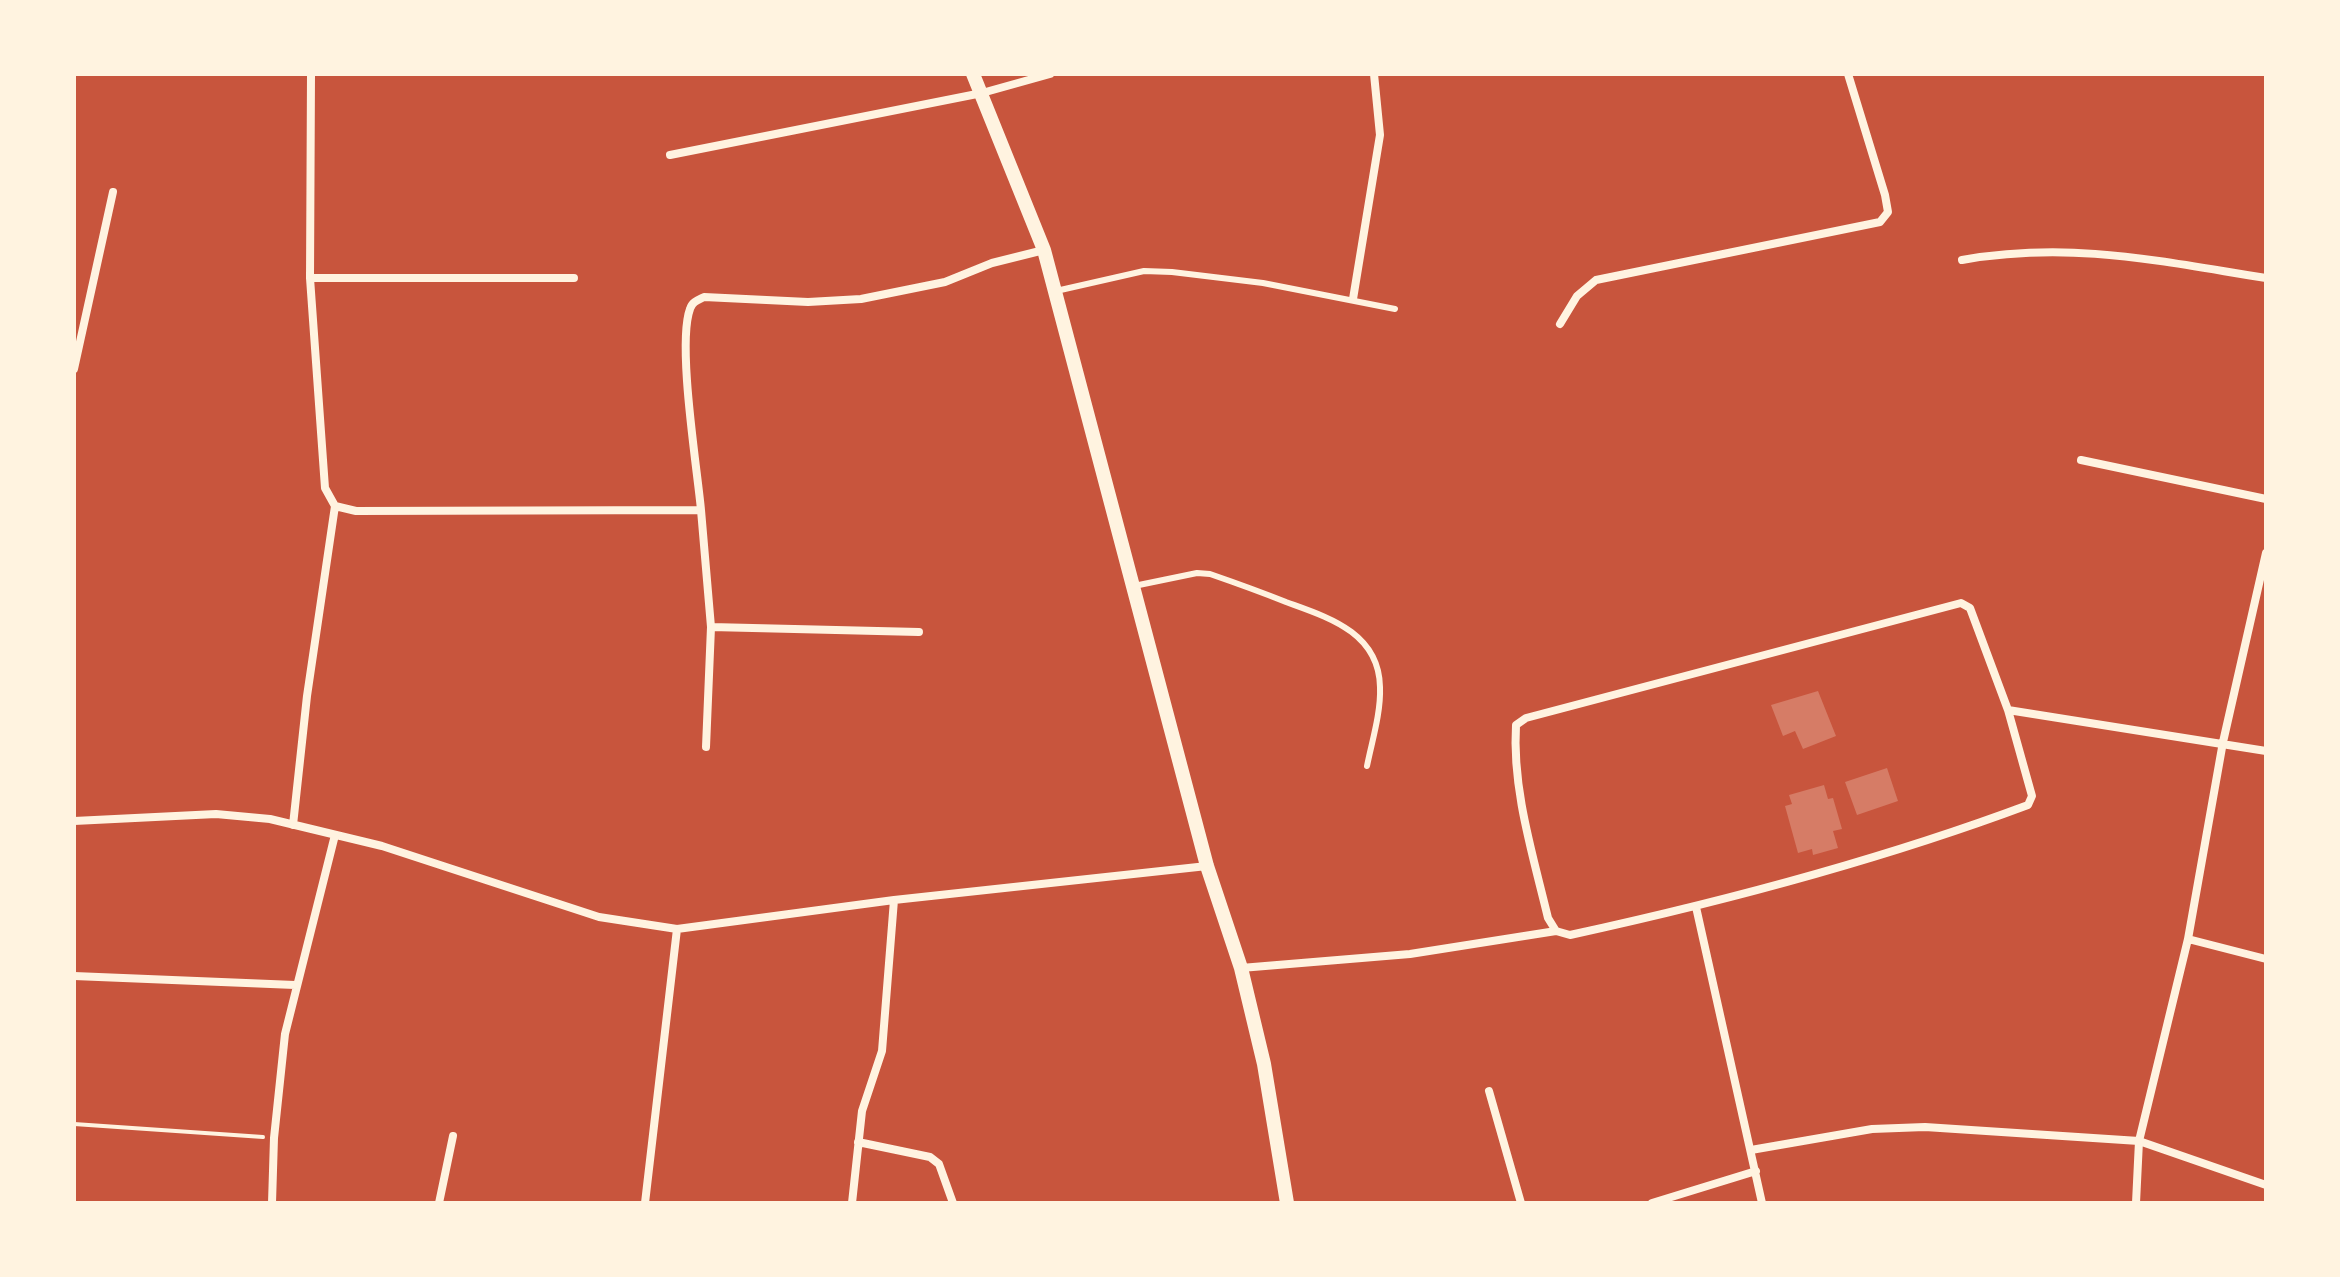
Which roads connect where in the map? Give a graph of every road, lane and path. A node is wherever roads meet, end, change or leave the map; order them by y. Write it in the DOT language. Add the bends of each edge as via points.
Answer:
graph roads {
  1 [pos="311,74"];
  2 [pos="973,74"];
  3 [pos="1050,74"];
  4 [pos="1374,74"];
  5 [pos="1848,74"];
  6 [pos="982,93"];
  7 [pos="670,155"];
  8 [pos="113,192"];
  9 [pos="1044,250"];
  10 [pos="1962,260"];
  11 [pos="310,278"];
  12 [pos="574,278"];
  13 [pos="2266,278"];
  14 [pos="1056,291"];
  15 [pos="1353,299"];
  16 [pos="1395,309"];
  17 [pos="1560,324"];
  18 [pos="74,369"];
  19 [pos="2081,460"];
  20 [pos="2266,499"];
  21 [pos="335,506"];
  22 [pos="701,510"];
  23 [pos="2266,553"];
  24 [pos="1134,586"];
  25 [pos="711,627"];
  26 [pos="919,632"];
  27 [pos="2008,710"];
  28 [pos="2223,742"];
  29 [pos="706,747"];
  30 [pos="2266,751"];
  31 [pos="1367,766"];
  32 [pos="74,821"];
  33 [pos="293,825"];
  34 [pos="335,835"];
  35 [pos="1207,866"];
  36 [pos="894,900"];
  37 [pos="1696,907"];
  38 [pos="677,929"];
  39 [pos="1556,931"];
  40 [pos="2188,939"];
  41 [pos="2266,959"];
  42 [pos="1241,968"];
  43 [pos="74,976"];
  44 [pos="295,985"];
  45 [pos="1489,1091"];
  46 [pos="74,1124"];
  47 [pos="453,1136"];
  48 [pos="274,1138"];
  49 [pos="2139,1141"];
  50 [pos="858,1142"];
  51 [pos="1751,1150"];
  52 [pos="1756,1171"];
  53 [pos="2266,1185"];
  54 [pos="272,1203"];
  55 [pos="439,1203"];
  56 [pos="645,1203"];
  57 [pos="852,1203"];
  58 [pos="953,1203"];
  59 [pos="1287,1203"];
  60 [pos="1521,1203"];
  61 [pos="1652,1203"];
  62 [pos="1762,1203"];
  63 [pos="2136,1203"];
  1 -- 11 [label="street"];
  2 -- 6 [label="street"];
  3 -- 6 [label="street"];
  4 -- 15 [label="street" via="1380,135"];
  5 -- 17 [label="street" via="1885,195 1888,212 1880,222 1596,280 1577,296"];
  6 -- 7 [label="street"];
  6 -- 9 [label="street"];
  8 -- 18 [label="street"];
  9 -- 14 [label="street"];
  9 -- 22 [label="street" via="945,282 861,299 695,301 686,350"];
  10 -- 13 [label="street" via="2053,250"];
  11 -- 12 [label="street"];
  11 -- 21 [label="street" via="325,488"];
  14 -- 15 [label="lane" via="1144,271"];
  14 -- 24 [label="street"];
  15 -- 16 [label="lane"];
  19 -- 20 [label="street"];
  21 -- 22 [label="street" via="356,511"];
  21 -- 33 [label="street"];
  22 -- 25 [label="street"];
  23 -- 28 [label="street"];
  24 -- 31 [label="lane" via="1210,574 1347,626 1375,665 1380,686"];
  24 -- 35 [label="street"];
  25 -- 26 [label="street"];
  25 -- 29 [label="street"];
  27 -- 28 [label="street"];
  27 -- 37 [label="street" via="2032,796 2028,805 1925,843"];
  27 -- 39 [label="street" via="1970,608 1961,603 1526,718 1516,725 1515,738 1522,811 1548,918"];
  28 -- 30 [label="street"];
  28 -- 40 [label="street"];
  32 -- 33 [label="street" via="216,814"];
  33 -- 34 [label="street"];
  34 -- 38 [label="street" via="599,917"];
  34 -- 44 [label="street"];
  35 -- 36 [label="street"];
  35 -- 42 [label="street"];
  36 -- 38 [label="street"];
  36 -- 50 [label="street" via="882,1051 862,1111"];
  37 -- 39 [label="street" via="1570,935"];
  37 -- 51 [label="street"];
  38 -- 56 [label="street"];
  39 -- 42 [label="street" via="1410,954"];
  40 -- 41 [label="street"];
  40 -- 49 [label="street"];
  42 -- 59 [label="street" via="1264,1064"];
  43 -- 44 [label="street"];
  44 -- 48 [label="street"];
  45 -- 60 [label="street"];
  46 -- 48 [label="path"];
  47 -- 55 [label="street"];
  48 -- 54 [label="street"];
  49 -- 51 [label="street" via="1925,1127 1872,1129"];
  49 -- 53 [label="street"];
  49 -- 63 [label="street"];
  50 -- 57 [label="street"];
  50 -- 58 [label="street" via="930,1157 939,1164"];
  51 -- 52 [label="street"];
  52 -- 61 [label="street"];
  52 -- 62 [label="street"];
}
